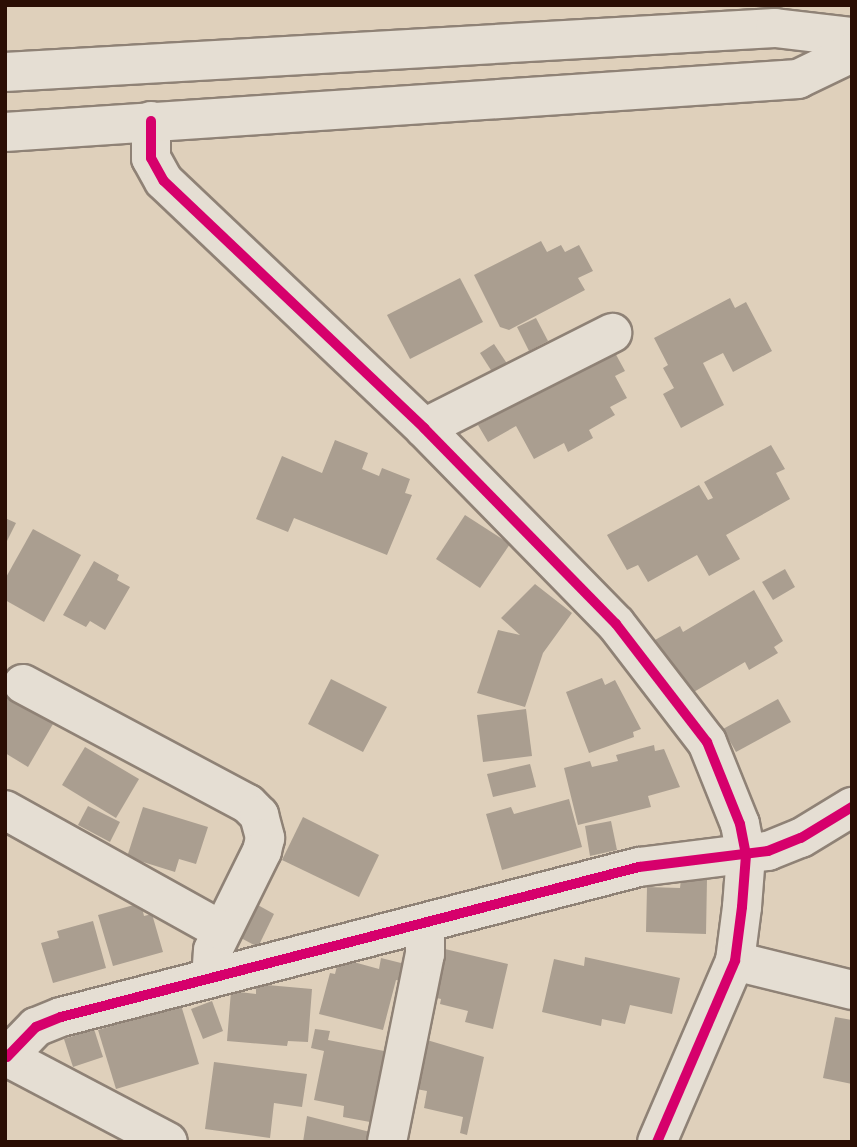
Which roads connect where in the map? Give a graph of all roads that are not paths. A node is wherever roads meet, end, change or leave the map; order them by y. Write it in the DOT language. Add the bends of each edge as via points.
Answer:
graph roads {
  1 [pos="852,37"];
  2 [pos="852,53"];
  3 [pos="5,72"];
  4 [pos="151,121"];
  5 [pos="5,132"];
  6 [pos="612,333"];
  7 [pos="424,428"];
  8 [pos="23,684"];
  9 [pos="852,807"];
  10 [pos="5,810"];
  11 [pos="746,855"];
  12 [pos="425,923"];
  13 [pos="222,932"];
  14 [pos="735,961"];
  15 [pos="211,976"];
  16 [pos="852,990"];
  17 [pos="6,1056"];
  18 [pos="168,1142"];
  19 [pos="387,1142"];
  20 [pos="657,1142"];
  1 -- 3 [label="street" via="775,28"];
  2 -- 4 [label="street" via="798,79"];
  4 -- 5 [label="street"];
  4 -- 7 [label="street" via="151,158 164,181"];
  6 -- 7 [label="street"];
  7 -- 11 [label="street" via="616,624 707,742 732,798"];
  8 -- 13 [label="street" via="248,804 259,815 265,838 262,851"];
  9 -- 11 [label="street" via="793,842"];
  10 -- 13 [label="street"];
  11 -- 12 [label="street" via="639,867"];
  11 -- 14 [label="street"];
  12 -- 15 [label="street"];
  12 -- 19 [label="street" via="425,954"];
  13 -- 15 [label="street" via="213,950"];
  14 -- 16 [label="street"];
  14 -- 20 [label="street"];
  15 -- 17 [label="street" via="61,1017 36,1027"];
  17 -- 18 [label="street"];
}
